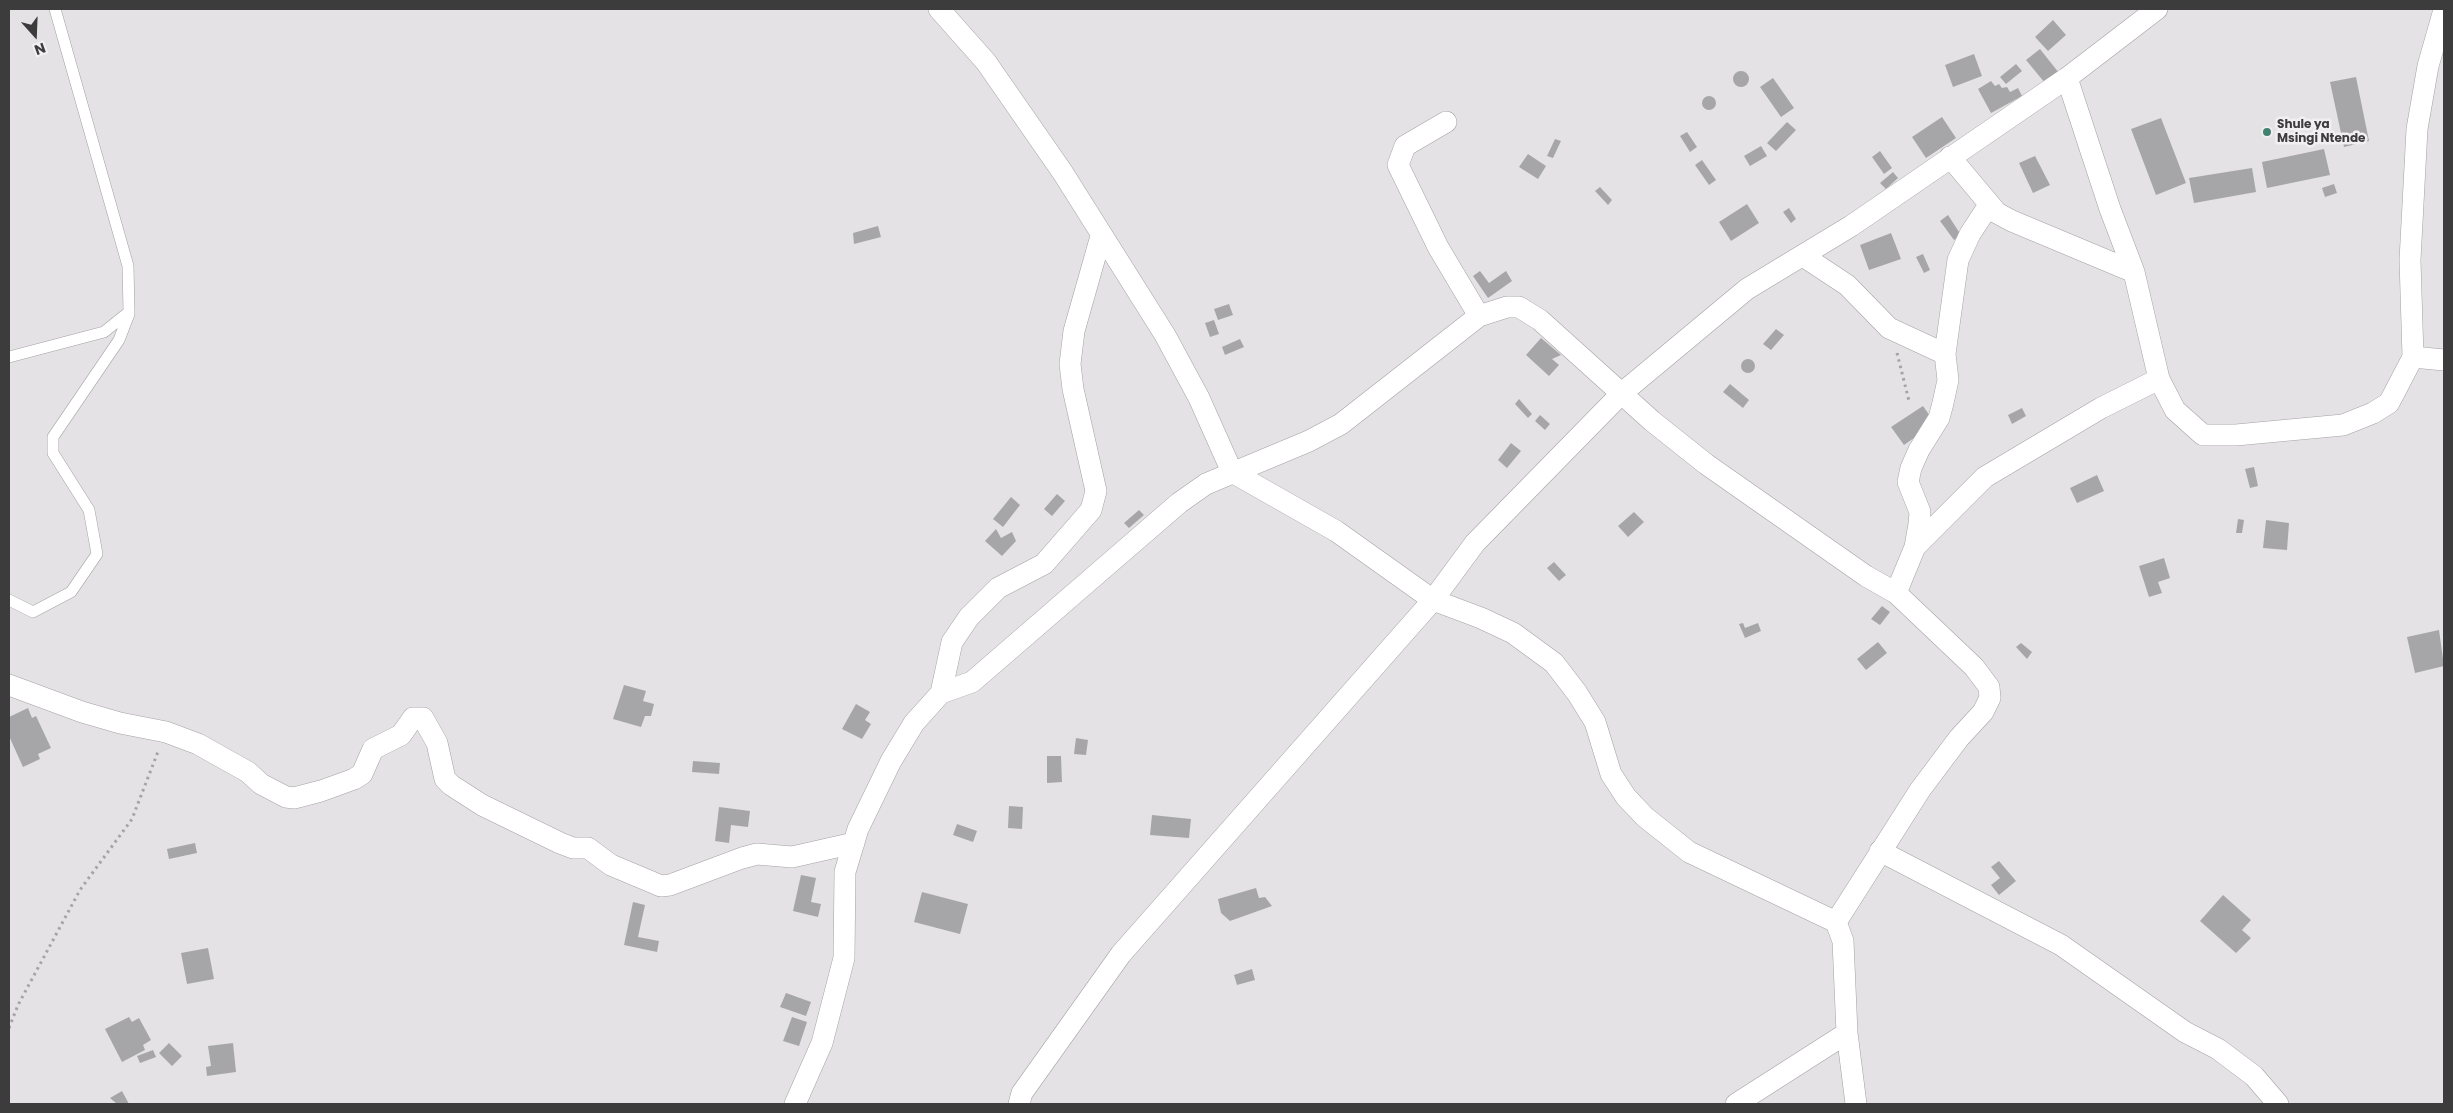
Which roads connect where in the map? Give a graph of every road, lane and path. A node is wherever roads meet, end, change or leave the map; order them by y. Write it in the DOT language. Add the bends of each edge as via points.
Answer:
graph roads {
  1 [pos="54,9"];
  2 [pos="939,9"];
  3 [pos="2157,9"];
  4 [pos="2444,10"];
  5 [pos="2067,78"];
  6 [pos="1446,122"];
  7 [pos="1950,157"];
  8 [pos="1989,206"];
  9 [pos="1101,236"];
  10 [pos="1803,256"];
  11 [pos="2134,272"];
  12 [pos="129,312"];
  13 [pos="1479,316"];
  14 [pos="1889,328"];
  15 [pos="1945,354"];
  16 [pos="9,357"];
  17 [pos="2413,357"];
  18 [pos="2444,360"];
  19 [pos="2159,379"];
  20 [pos="1622,393"];
  21 [pos="1909,401"];
  22 [pos="1232,472"];
  23 [pos="1915,547"];
  24 [pos="1896,593"];
  25 [pos="9,600"];
  26 [pos="1433,600"];
  27 [pos="9,685"];
  28 [pos="941,694"];
  29 [pos="166,732"];
  30 [pos="854,843"];
  31 [pos="1880,851"];
  32 [pos="1836,922"];
  33 [pos="9,1028"];
  34 [pos="1847,1033"];
  35 [pos="795,1104"];
  36 [pos="1019,1104"];
  37 [pos="1736,1104"];
  38 [pos="1856,1104"];
  39 [pos="2278,1104"];
  1 -- 12 [label="lane" via="128,266"];
  2 -- 9 [label="street" via="986,62 1064,173"];
  3 -- 5 [label="street"];
  4 -- 17 [label="street" via="2428,66 2417,129 2410,260"];
  5 -- 7 [label="street"];
  5 -- 11 [label="street"];
  6 -- 13 [label="street" via="1405,146 1398,165 1438,246"];
  7 -- 8 [label="street"];
  7 -- 10 [label="street"];
  8 -- 11 [label="street" via="2012,221"];
  8 -- 15 [label="street" via="1970,234 1958,260"];
  9 -- 22 [label="street" via="1184,370"];
  9 -- 28 [label="street" via="1074,331 1070,364 1096,491 1091,510 1044,564 998,588 969,617 952,642"];
  10 -- 14 [label="street" via="1847,285"];
  10 -- 20 [label="street" via="1747,289"];
  11 -- 19 [label="street"];
  12 -- 16 [label="lane" via="104,332"];
  12 -- 25 [label="lane" via="119,340 52,437 53,453 89,510 98,554 71,592 33,612"];
  13 -- 20 [label="street" via="1507,307 1519,307 1540,320"];
  13 -- 22 [label="street" via="1341,424 1309,441"];
  14 -- 15 [label="street"];
  14 -- 21 [label="path"];
  15 -- 23 [label="street" via="1948,380 1940,418 1919,450 1908,482 1920,512"];
  17 -- 18 [label="street"];
  17 -- 19 [label="street" via="2389,403 2373,414 2343,424 2236,435 2203,435 2175,410"];
  19 -- 23 [label="street" via="2101,408 1985,476"];
  20 -- 24 [label="street" via="1706,464 1866,576"];
  20 -- 26 [label="street" via="1475,543"];
  22 -- 26 [label="street" via="1336,531"];
  22 -- 28 [label="street" via="1206,484 1179,503 972,682"];
  23 -- 24 [label="street"];
  24 -- 31 [label="street" via="1974,667 1989,687 1990,698"];
  26 -- 32 [label="street" via="1513,633 1554,663 1595,722 1611,774 1626,797 1664,834 1689,852"];
  26 -- 36 [label="street" via="1121,954 1022,1093"];
  27 -- 29 [label="street" via="97,716"];
  28 -- 30 [label="street" via="914,723 891,761"];
  29 -- 30 [label="street" via="198,744 248,772 261,784 294,798 354,779 362,774 373,750 401,735 413,718 423,718 437,743 442,772 451,785 482,805 560,843 573,848 588,848 611,865 660,886 670,886 758,854 792,857"];
  29 -- 33 [label="path" via="132,819 80,890 18,1005"];
  30 -- 35 [label="street" via="845,872 844,958 822,1043"];
  31 -- 32 [label="street"];
  31 -- 39 [label="street" via="2061,945 2185,1032 2218,1049 2254,1076"];
  32 -- 34 [label="street" via="1843,941"];
  34 -- 37 [label="street"];
  34 -- 38 [label="street"];
}
